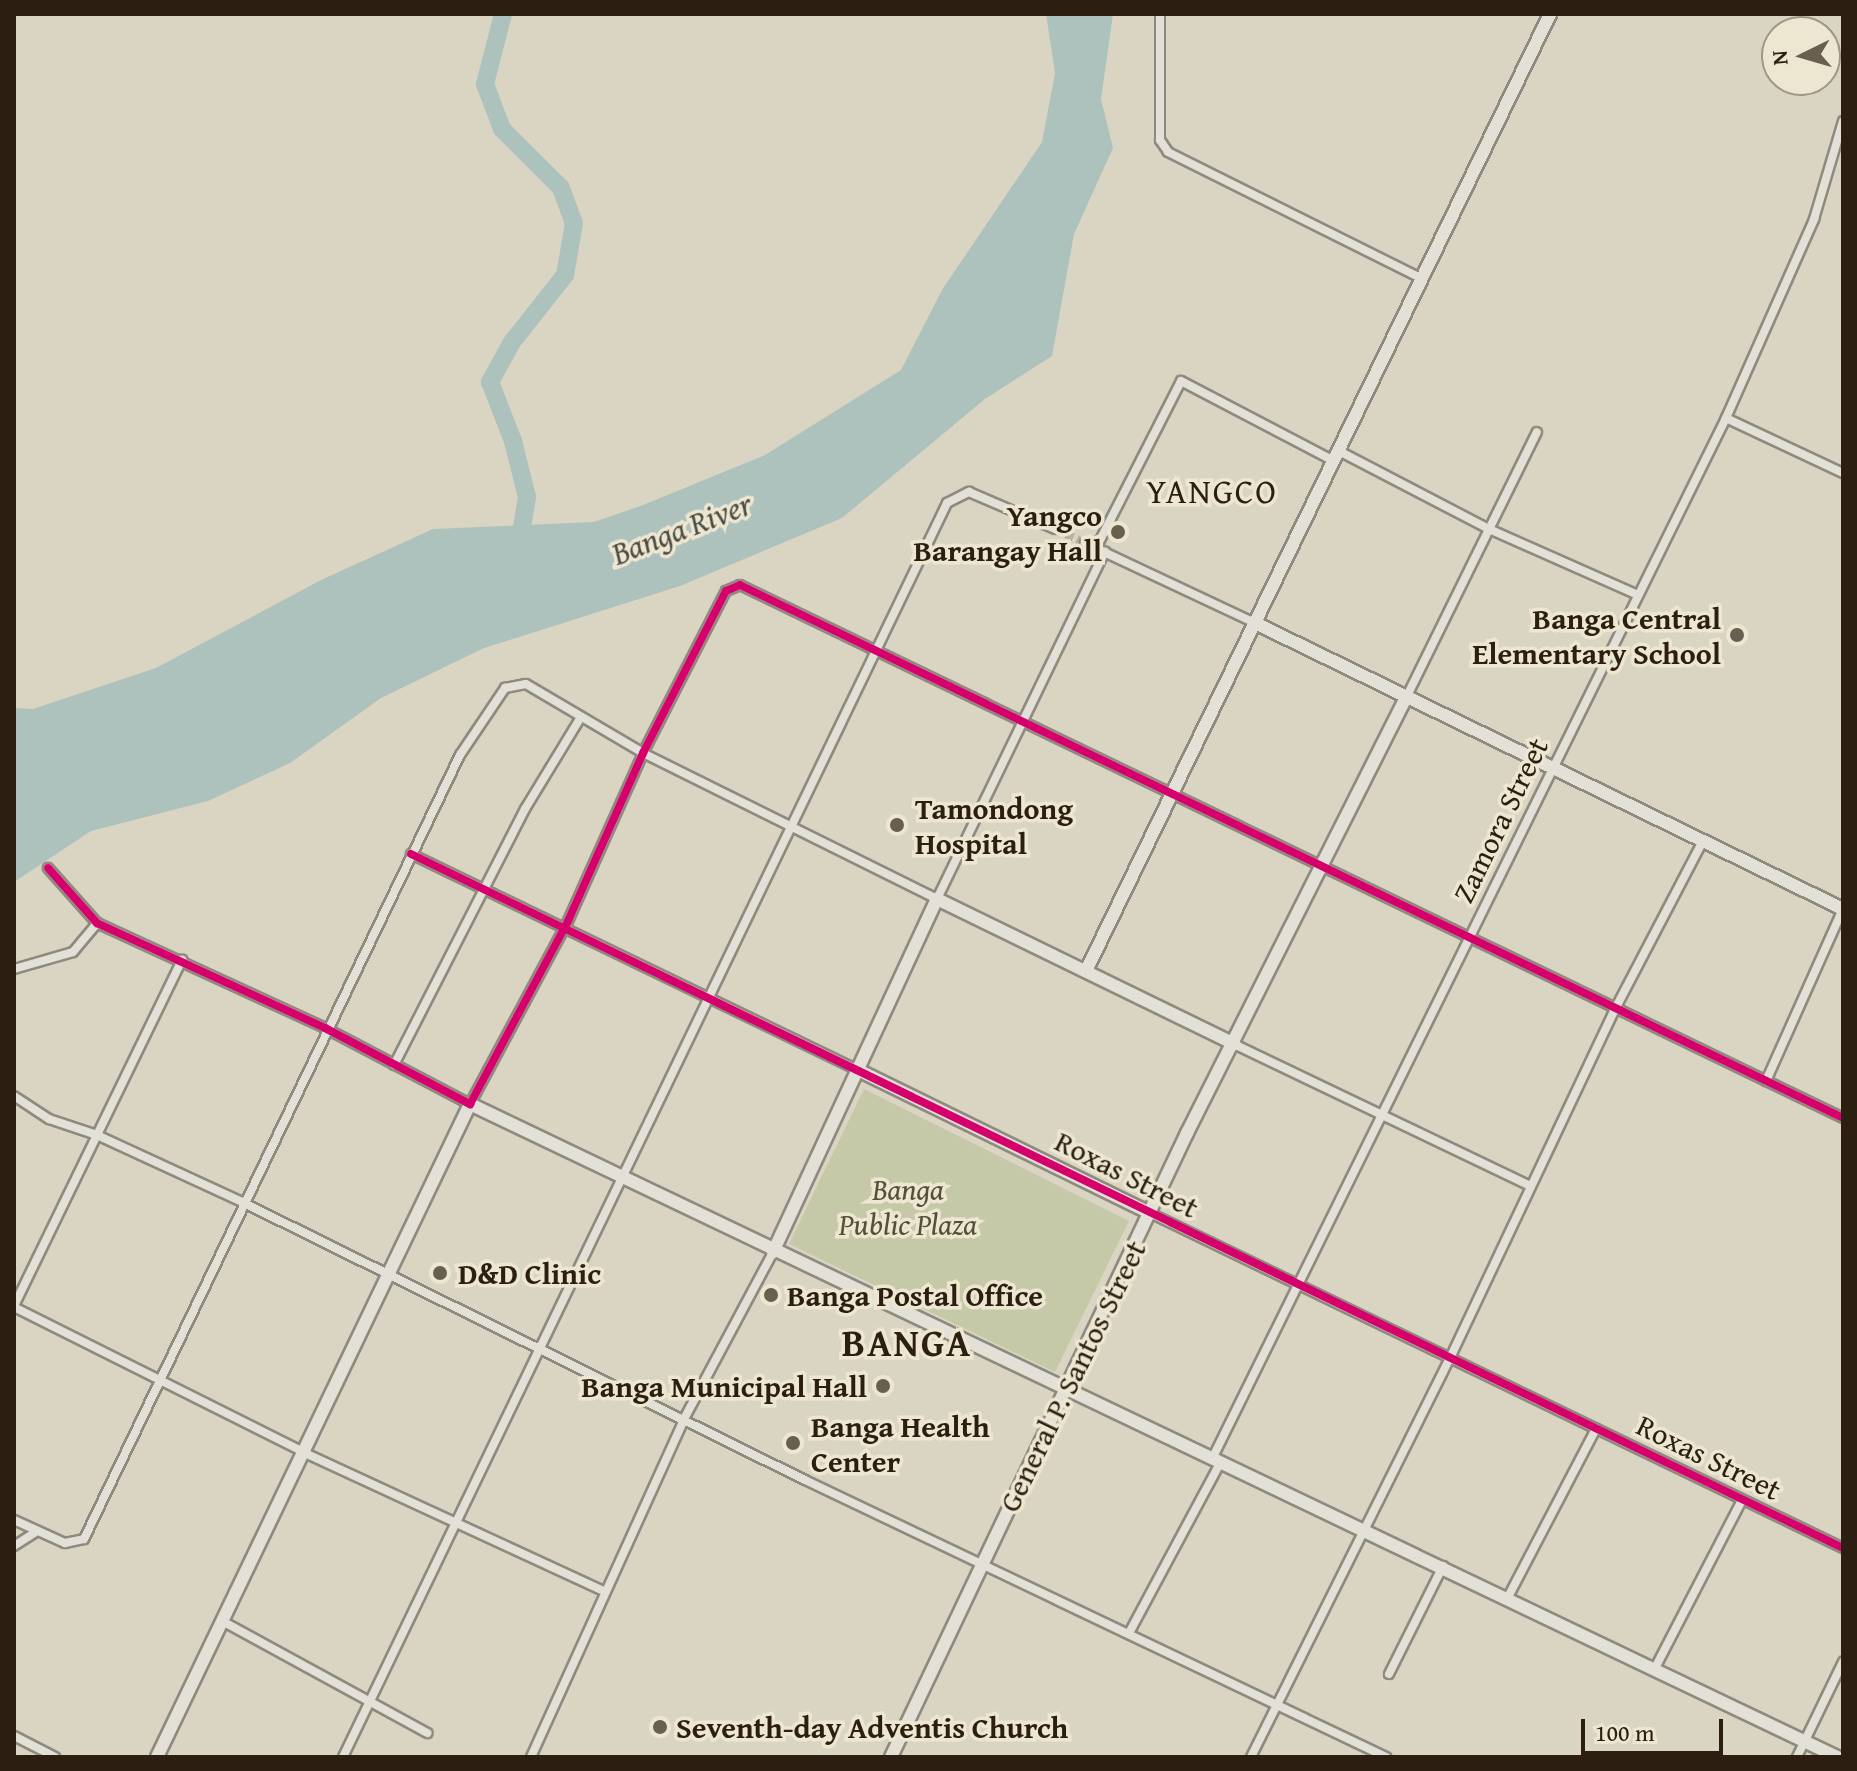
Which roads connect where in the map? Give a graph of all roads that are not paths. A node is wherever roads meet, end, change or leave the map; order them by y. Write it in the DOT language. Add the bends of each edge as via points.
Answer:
graph roads {
  1 [pos="1160,14"];
  2 [pos="1550,14"];
  3 [pos="1843,121"];
  4 [pos="1419,277"];
  5 [pos="1726,418"];
  6 [pos="1537,432"];
  7 [pos="1335,455"];
  8 [pos="1843,473"];
  9 [pos="1055,529"];
  10 [pos="1489,529"];
  11 [pos="1085,543"];
  12 [pos="1100,550"];
  13 [pos="1638,595"];
  14 [pos="1255,623"];
  15 [pos="877,652"];
  16 [pos="1407,696"];
  17 [pos="581,717"];
  18 [pos="1021,722"];
  19 [pos="643,753"];
  20 [pos="1552,767"];
  21 [pos="1171,796"];
  22 [pos="791,825"];
  23 [pos="1702,843"];
  24 [pos="411,854"];
  25 [pos="48,868"];
  26 [pos="1323,871"];
  27 [pos="483,888"];
  28 [pos="937,899"];
  29 [pos="1843,909"];
  30 [pos="97,923"];
  31 [pos="562,929"];
  32 [pos="1468,939"];
  33 [pos="182,960"];
  34 [pos="14,969"];
  35 [pos="1086,971"];
  36 [pos="707,998"];
  37 [pos="1614,1011"];
  38 [pos="325,1028"];
  39 [pos="1234,1044"];
  40 [pos="394,1065"];
  41 [pos="858,1070"];
  42 [pos="1766,1081"];
  43 [pos="14,1096"];
  44 [pos="470,1104"];
  45 [pos="1386,1113"];
  46 [pos="1843,1118"];
  47 [pos="97,1135"];
  48 [pos="625,1174"];
  49 [pos="1531,1186"];
  50 [pos="246,1204"];
  51 [pos="1150,1213"];
  52 [pos="773,1252"];
  53 [pos="391,1276"];
  54 [pos="1298,1286"];
  55 [pos="14,1307"];
  56 [pos="538,1350"];
  57 [pos="1451,1356"];
  58 [pos="161,1381"];
  59 [pos="1066,1386"];
  60 [pos="684,1419"];
  61 [pos="1596,1429"];
  62 [pos="305,1453"];
  63 [pos="1216,1461"];
  64 [pos="1742,1500"];
  65 [pos="14,1520"];
  66 [pos="454,1522"];
  67 [pos="1363,1528"];
  68 [pos="37,1531"];
  69 [pos="14,1546"];
  70 [pos="1843,1548"];
  71 [pos="982,1563"];
  72 [pos="1443,1566"];
  73 [pos="602,1590"];
  74 [pos="1508,1597"];
  75 [pos="222,1621"];
  76 [pos="1129,1633"];
  77 [pos="1843,1662"];
  78 [pos="1655,1668"];
  79 [pos="1389,1674"];
  80 [pos="369,1698"];
  81 [pos="1276,1705"];
  82 [pos="427,1733"];
  83 [pos="14,1736"];
  84 [pos="1805,1741"];
  85 [pos="55,1757"];
  86 [pos="157,1757"];
  87 [pos="343,1757"];
  88 [pos="531,1757"];
  89 [pos="891,1757"];
  90 [pos="1251,1757"];
  91 [pos="1386,1757"];
  92 [pos="1797,1757"];
  93 [pos="1837,1757"];
  1 -- 4 [label="street" via="1160,140 1168,152"];
  2 -- 4 [label="main road"];
  3 -- 5 [label="street, Zamora Street" via="1814,219"];
  4 -- 7 [label="main road"];
  5 -- 8 [label="street"];
  5 -- 13 [label="street, Zamora Street"];
  6 -- 10 [label="street"];
  7 -- 10 [label="street"];
  7 -- 12 [label="street" via="1181,381"];
  7 -- 14 [label="main road"];
  9 -- 15 [label="street" via="978,494 951,497"];
  10 -- 13 [label="street"];
  10 -- 16 [label="street"];
  11 -- 12 [label="street"];
  12 -- 14 [label="street"];
  12 -- 18 [label="street"];
  13 -- 20 [label="street, Zamora Street"];
  14 -- 16 [label="main road"];
  14 -- 21 [label="main road"];
  15 -- 18 [label="street"];
  15 -- 19 [label="street" via="753,588 731,586"];
  15 -- 22 [label="street"];
  16 -- 20 [label="main road"];
  16 -- 26 [label="main road, General P. Santos Street"];
  17 -- 19 [label="street"];
  17 -- 24 [label="street" via="526,684 510,684 460,755"];
  17 -- 27 [label="street"];
  18 -- 21 [label="street"];
  18 -- 28 [label="street"];
  19 -- 22 [label="street"];
  19 -- 31 [label="street"];
  20 -- 23 [label="main road"];
  20 -- 32 [label="street, Zamora Street"];
  21 -- 26 [label="street"];
  21 -- 35 [label="main road"];
  22 -- 28 [label="street"];
  22 -- 36 [label="street"];
  23 -- 29 [label="main road"];
  23 -- 37 [label="street"];
  24 -- 27 [label="street, Roxas Street"];
  24 -- 38 [label="street"];
  25 -- 30 [label="street"];
  26 -- 32 [label="street"];
  26 -- 39 [label="main road, General P. Santos Street"];
  27 -- 31 [label="street, Roxas Street"];
  27 -- 40 [label="street"];
  28 -- 35 [label="main road"];
  28 -- 41 [label="main road"];
  29 -- 42 [label="street"];
  30 -- 33 [label="street"];
  30 -- 34 [label="street" via="73,952"];
  31 -- 36 [label="street, Roxas Street"];
  31 -- 44 [label="street"];
  32 -- 37 [label="street"];
  32 -- 45 [label="street, Zamora Street"];
  33 -- 38 [label="street"];
  33 -- 47 [label="street"];
  35 -- 39 [label="main road"];
  36 -- 41 [label="street, Roxas Street"];
  36 -- 48 [label="street"];
  37 -- 42 [label="street"];
  37 -- 49 [label="street"];
  38 -- 40 [label="street"];
  38 -- 50 [label="street"];
  39 -- 45 [label="street"];
  39 -- 51 [label="main road, General P. Santos Street"];
  40 -- 44 [label="street"];
  41 -- 51 [label="main road, Roxas Street"];
  41 -- 52 [label="main road"];
  42 -- 46 [label="street"];
  43 -- 47 [label="street" via="49,1119"];
  44 -- 48 [label="main road"];
  44 -- 53 [label="main road"];
  45 -- 49 [label="street"];
  45 -- 54 [label="street, Zamora Street"];
  47 -- 50 [label="street"];
  47 -- 55 [label="street"];
  48 -- 52 [label="main road"];
  48 -- 56 [label="street"];
  49 -- 57 [label="street"];
  50 -- 53 [label="street"];
  50 -- 58 [label="street"];
  51 -- 54 [label="street, Roxas Street"];
  51 -- 59 [label="main road, General P. Santos Street"];
  52 -- 59 [label="main road"];
  52 -- 60 [label="street"];
  53 -- 56 [label="street"];
  53 -- 62 [label="main road"];
  54 -- 57 [label="street, Roxas Street"];
  54 -- 63 [label="street, Zamora Street"];
  55 -- 58 [label="street"];
  56 -- 60 [label="street"];
  56 -- 66 [label="street"];
  57 -- 61 [label="street, Roxas Street"];
  57 -- 67 [label="street"];
  58 -- 62 [label="street"];
  58 -- 68 [label="street" via="84,1539 72,1544"];
  59 -- 63 [label="main road"];
  59 -- 71 [label="main road, General P. Santos Street"];
  60 -- 71 [label="street"];
  60 -- 73 [label="street"];
  61 -- 64 [label="street, Roxas Street"];
  61 -- 74 [label="street"];
  62 -- 66 [label="street"];
  62 -- 75 [label="main road"];
  63 -- 67 [label="main road"];
  63 -- 76 [label="street, Zamora Street"];
  64 -- 70 [label="street, Roxas Street"];
  64 -- 78 [label="street"];
  65 -- 68 [label="street"];
  66 -- 73 [label="street"];
  66 -- 80 [label="street"];
  67 -- 72 [label="main road"];
  67 -- 81 [label="street"];
  68 -- 69 [label="street"];
  71 -- 76 [label="street"];
  71 -- 89 [label="main road, General P. Santos Street"];
  72 -- 74 [label="main road"];
  72 -- 79 [label="street"];
  73 -- 88 [label="street"];
  74 -- 78 [label="main road"];
  75 -- 80 [label="street"];
  75 -- 86 [label="main road"];
  76 -- 81 [label="street"];
  77 -- 84 [label="street"];
  78 -- 84 [label="main road"];
  80 -- 82 [label="street"];
  80 -- 87 [label="street"];
  81 -- 90 [label="street"];
  81 -- 91 [label="street"];
  83 -- 85 [label="street"];
  84 -- 92 [label="street"];
  84 -- 93 [label="main road"];
}
